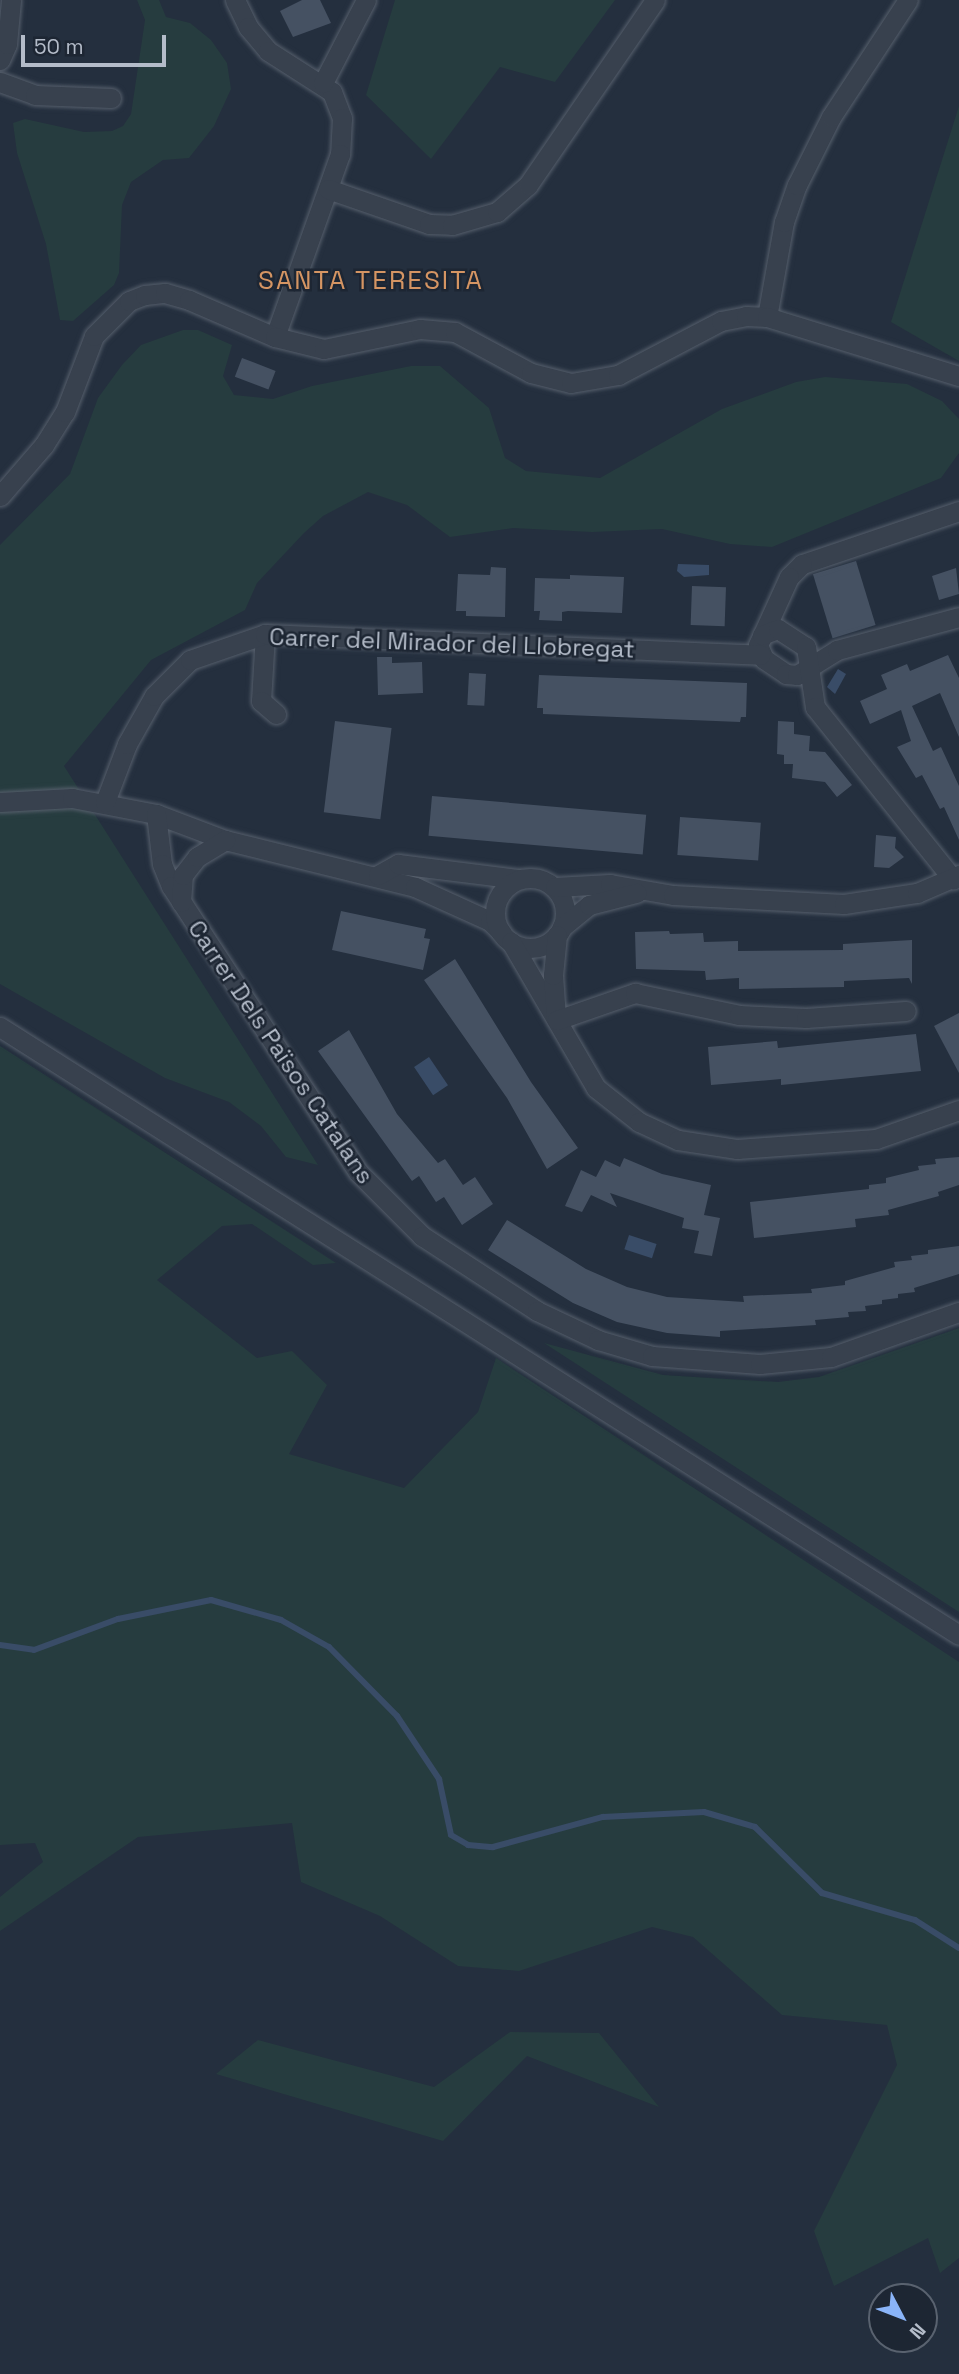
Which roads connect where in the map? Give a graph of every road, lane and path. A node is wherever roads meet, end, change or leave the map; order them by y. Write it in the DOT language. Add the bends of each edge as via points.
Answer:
graph roads {
  1 [pos="11,0"];
  2 [pos="235,0"];
  3 [pos="366,0"];
  4 [pos="655,0"];
  5 [pos="908,0"];
  6 [pos="0,60"];
  7 [pos="0,82"];
  8 [pos="323,83"];
  9 [pos="111,98"];
  10 [pos="328,189"];
  11 [pos="767,317"];
  12 [pos="275,337"];
  13 [pos="959,376"];
  14 [pos="0,496"];
  15 [pos="959,511"];
  16 [pos="782,594"];
  17 [pos="959,617"];
  18 [pos="265,634"];
  19 [pos="788,634"];
  20 [pos="762,635"];
  21 [pos="761,656"];
  22 [pos="807,667"];
  23 [pos="276,714"];
  24 [pos="0,802"];
  25 [pos="105,802"];
  26 [pos="156,814"];
  27 [pos="225,840"];
  28 [pos="378,875"];
  29 [pos="956,877"];
  30 [pos="519,879"];
  31 [pos="555,887"];
  32 [pos="644,892"];
  33 [pos="181,902"];
  34 [pos="559,931"];
  35 [pos="506,937"];
  36 [pos="906,1011"];
  37 [pos="556,1020"];
  38 [pos="0,1027"];
  39 [pos="959,1110"];
  40 [pos="959,1312"];
  41 [pos="959,1635"];
  1 -- 6 [label="street" via="7,44"];
  2 -- 8 [label="street" via="248,27 268,51"];
  3 -- 8 [label="street"];
  4 -- 10 [label="street" via="528,185 497,212 452,225 429,224"];
  5 -- 11 [label="street" via="831,117 797,185 784,222"];
  7 -- 9 [label="street" via="35,94"];
  8 -- 10 [label="street" via="339,104 344,135"];
  10 -- 12 [label="street"];
  11 -- 12 [label="street" via="721,321 618,376 592,382 550,380 471,338 439,329 324,349"];
  11 -- 13 [label="street"];
  12 -- 14 [label="street" via="165,293 129,301 94,336 65,412 44,445"];
  15 -- 16 [label="street" via="802,564 789,577"];
  16 -- 19 [label="street"];
  16 -- 20 [label="street"];
  17 -- 22 [label="street" via="837,650"];
  18 -- 21 [label="street, Carrer del Mirador del Llobregat"];
  18 -- 23 [label="street" via="261,701"];
  18 -- 25 [label="street, Carrer del Mirador del Llobregat" via="190,660 154,696 127,744"];
  19 -- 20 [label="street" via="772,629"];
  19 -- 22 [label="street" via="809,652"];
  20 -- 21 [label="street" via="758,645"];
  21 -- 22 [label="street" via="786,674 797,675"];
  22 -- 29 [label="street" via="815,707"];
  24 -- 25 [label="street" via="72,798"];
  25 -- 26 [label="street"];
  26 -- 27 [label="street"];
  26 -- 33 [label="street, Carrer Dels Països Catalans" via="162,863"];
  27 -- 28 [label="street"];
  27 -- 33 [label="street, Carrer Dels Països Catalans" via="197,856 183,875"];
  28 -- 30 [label="street" via="398,864"];
  28 -- 35 [label="street" via="477,915"];
  29 -- 32 [label="street" via="917,893 844,904"];
  30 -- 31 [label="street" via="532,878"];
  30 -- 35 [label="street" via="497,901"];
  31 -- 32 [label="street" via="610,884"];
  31 -- 34 [label="street" via="565,906"];
  32 -- 34 [label="street" via="589,905"];
  33 -- 40 [label="street, Carrer Dels Països Catalans" via="375,1193 422,1236 558,1322 652,1356 787,1364 831,1357"];
  34 -- 35 [label="street" via="535,948"];
  34 -- 37 [label="street" via="553,975"];
  35 -- 37 [label="street"];
  36 -- 37 [label="street" via="806,1018 739,1015 635,993"];
  37 -- 39 [label="street" via="582,1069 614,1104 658,1132 703,1146 780,1147 876,1139"];
  38 -- 41 [label="street"];
}
